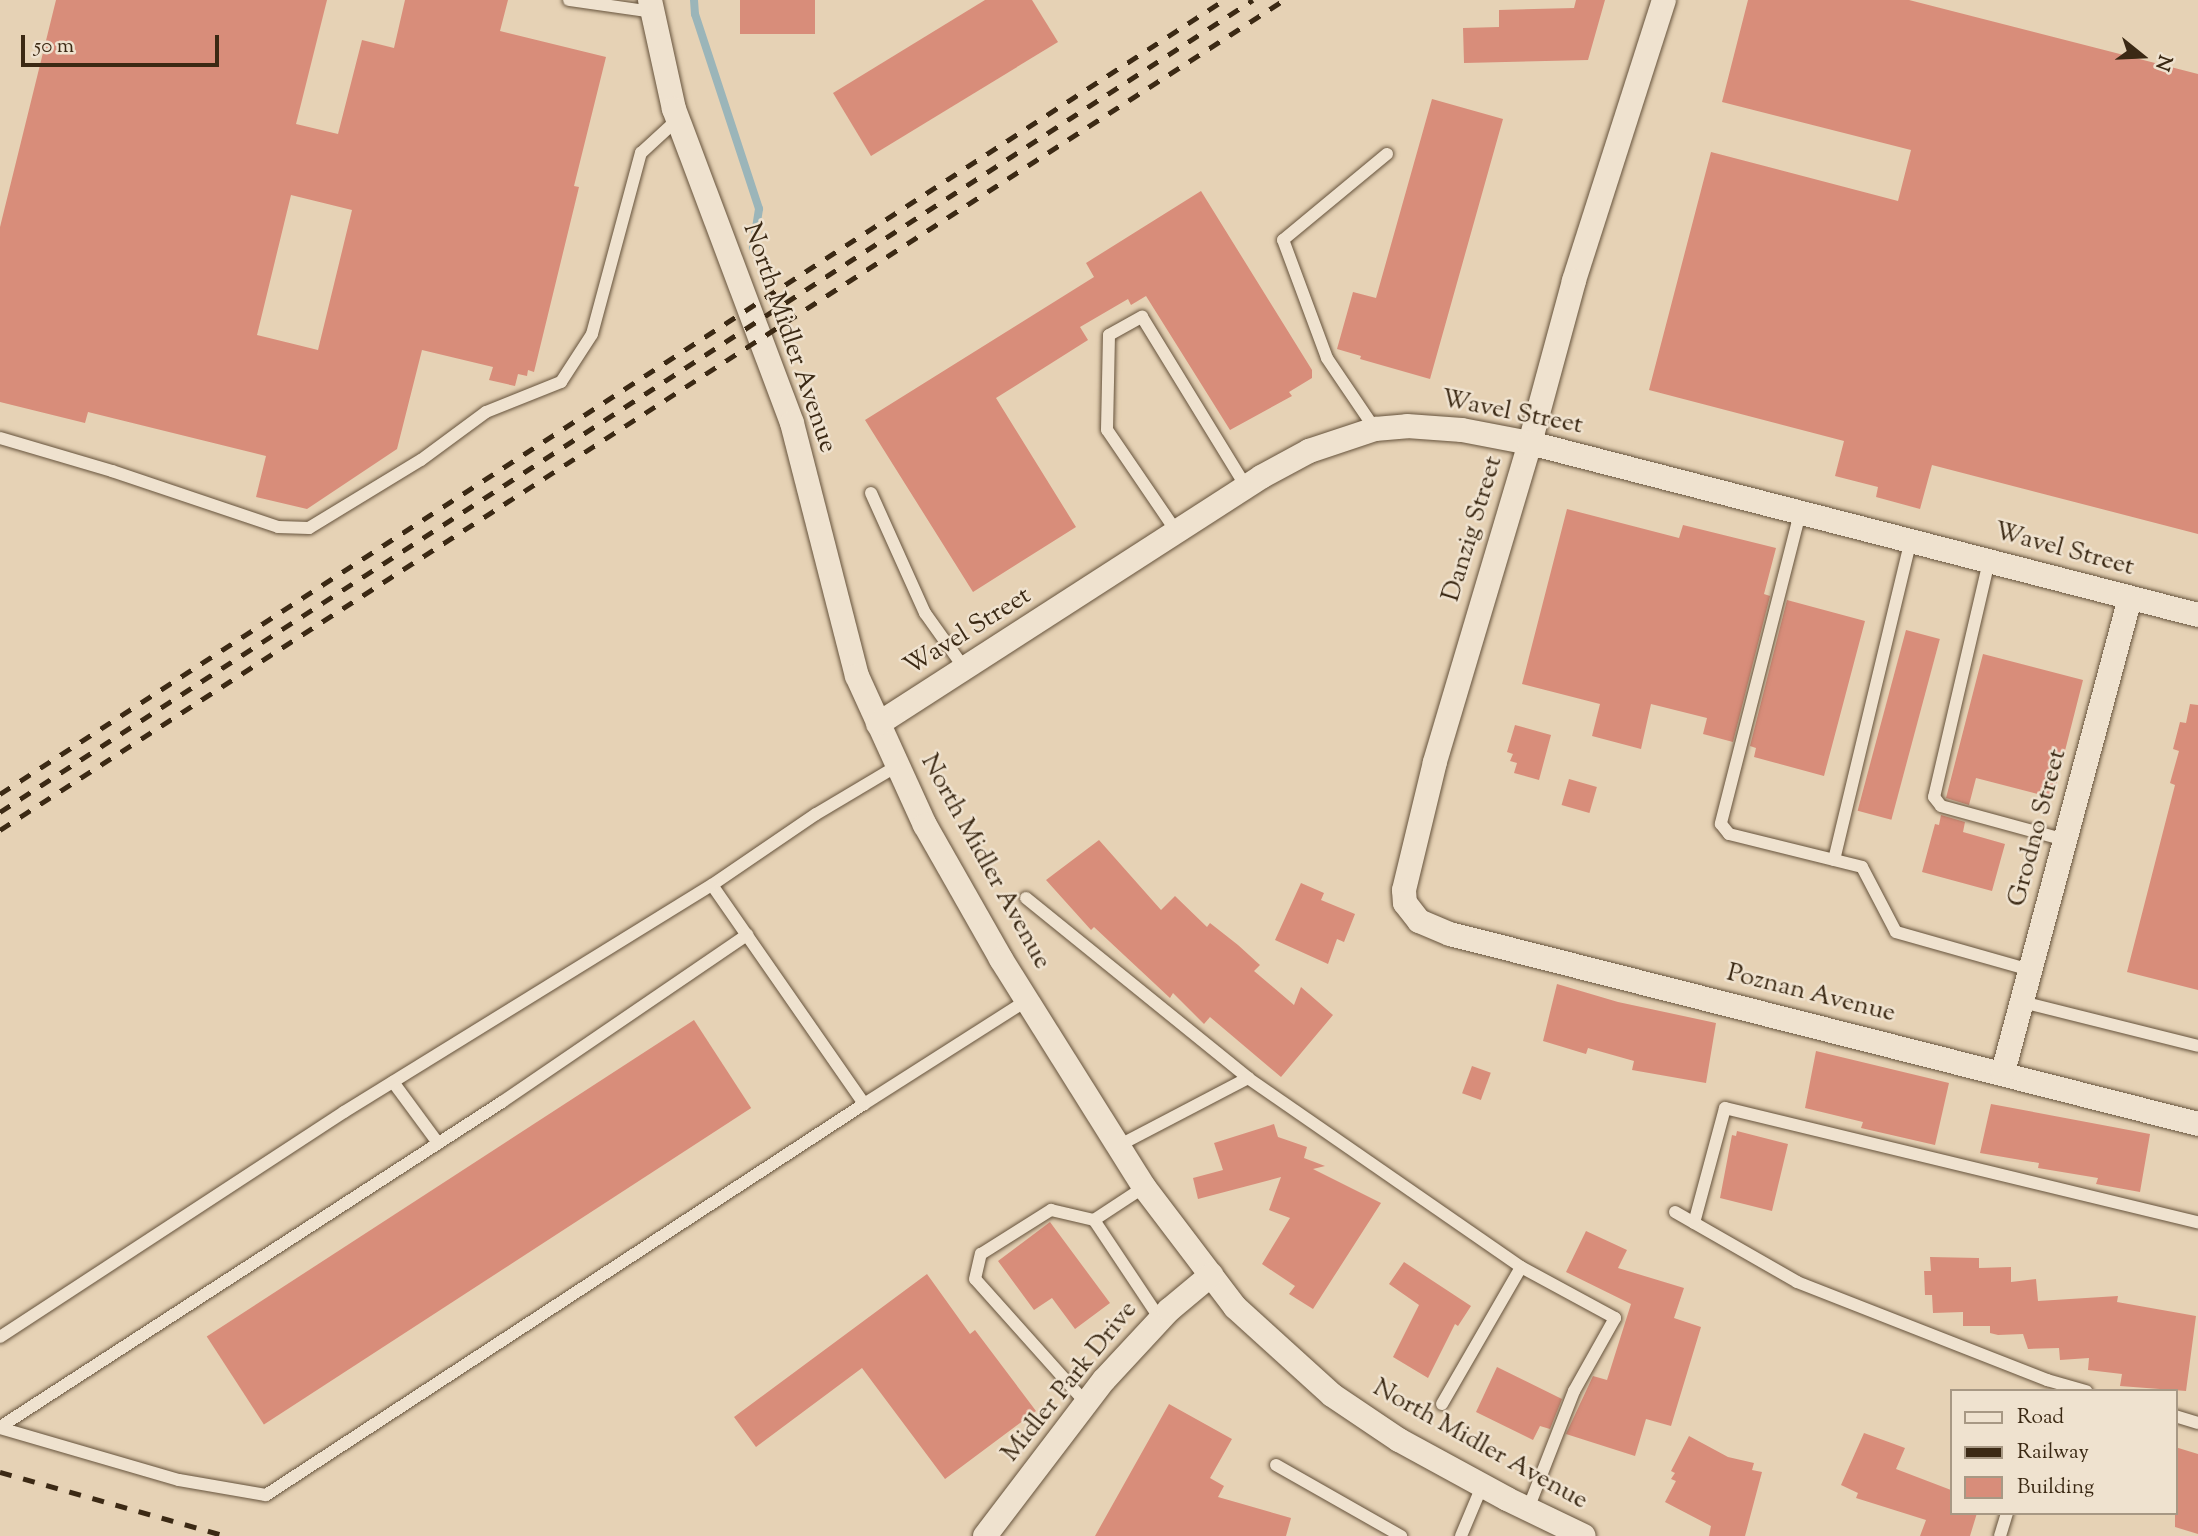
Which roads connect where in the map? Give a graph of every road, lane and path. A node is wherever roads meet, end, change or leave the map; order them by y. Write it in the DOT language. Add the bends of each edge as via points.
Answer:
graph roads {
  1 [pos="569,0"];
  2 [pos="1664,0"];
  3 [pos="652,6"];
  4 [pos="678,119"];
  5 [pos="1387,153"];
  6 [pos="1375,429"];
  7 [pos="0,438"];
  8 [pos="1530,443"];
  9 [pos="1246,486"];
  10 [pos="871,493"];
  11 [pos="1800,513"];
  12 [pos="1176,531"];
  13 [pos="1911,540"];
  14 [pos="1989,561"];
  15 [pos="2130,598"];
  16 [pos="2198,615"];
  17 [pos="965,669"];
  18 [pos="878,724"];
  19 [pos="897,766"];
  20 [pos="2065,840"];
  21 [pos="1834,860"];
  22 [pos="712,885"];
  23 [pos="1026,898"];
  24 [pos="1413,915"];
  25 [pos="747,935"];
  26 [pos="2030,970"];
  27 [pos="1027,1000"];
  28 [pos="2022,1002"];
  29 [pos="2198,1046"];
  30 [pos="2003,1072"];
  31 [pos="1248,1078"];
  32 [pos="393,1082"];
  33 [pos="864,1104"];
  34 [pos="2198,1124"];
  35 [pos="438,1143"];
  36 [pos="1118,1146"];
  37 [pos="1144,1187"];
  38 [pos="1675,1212"];
  39 [pos="1094,1220"];
  40 [pos="2198,1222"];
  41 [pos="1695,1223"];
  42 [pos="1521,1267"];
  43 [pos="1211,1275"];
  44 [pos="1160,1319"];
  45 [pos="0,1337"];
  46 [pos="2045,1385"];
  47 [pos="2072,1389"];
  48 [pos="1086,1404"];
  49 [pos="1442,1404"];
  50 [pos="2177,1417"];
  51 [pos="2198,1423"];
  52 [pos="0,1427"];
  53 [pos="1276,1465"];
  54 [pos="1482,1486"];
  55 [pos="1528,1509"];
  56 [pos="2006,1515"];
  57 [pos="985,1536"];
  58 [pos="1401,1536"];
  59 [pos="1461,1536"];
  60 [pos="1584,1536"];
  61 [pos="2000,1536"];
  1 -- 3 [label="lane"];
  2 -- 8 [label="street, Danzig Street" via="1574,281"];
  3 -- 4 [label="street, North Midler Avenue"];
  4 -- 7 [label="lane" via="641,153 592,334 561,382 486,412 421,460 309,528 278,527"];
  4 -- 18 [label="street, North Midler Avenue" via="792,423 857,676"];
  5 -- 6 [label="lane" via="1283,240 1328,358"];
  6 -- 8 [label="street, Wavel Street" via="1462,430"];
  6 -- 9 [label="street, Wavel Street" via="1309,451"];
  8 -- 11 [label="street, Wavel Street"];
  8 -- 24 [label="street, Danzig Street" via="1435,762 1404,890"];
  9 -- 12 [label="street, Wavel Street"];
  9 -- 12 [label="lane" via="1142,317 1109,335 1107,430"];
  10 -- 17 [label="lane" via="925,613"];
  11 -- 13 [label="street, Wavel Street"];
  11 -- 21 [label="lane" via="1721,824 1729,834"];
  12 -- 17 [label="street, Wavel Street"];
  13 -- 14 [label="street, Wavel Street"];
  13 -- 21 [label="lane"];
  14 -- 15 [label="street, Wavel Street"];
  14 -- 20 [label="lane" via="1934,797 1941,806"];
  15 -- 16 [label="street, Wavel Street"];
  15 -- 20 [label="street, Grodno Street"];
  17 -- 18 [label="street, Wavel Street"];
  18 -- 19 [label="street, North Midler Avenue"];
  19 -- 22 [label="lane"];
  19 -- 27 [label="street, North Midler Avenue" via="925,825"];
  20 -- 26 [label="street, Grodno Street"];
  21 -- 26 [label="lane" via="1862,867 1896,932"];
  22 -- 25 [label="lane"];
  22 -- 32 [label="lane"];
  23 -- 31 [label="lane"];
  24 -- 30 [label="street, Poznan Avenue" via="1450,934"];
  25 -- 33 [label="lane"];
  25 -- 35 [label="lane"];
  26 -- 28 [label="street, Grodno Street"];
  27 -- 33 [label="lane"];
  27 -- 36 [label="street, North Midler Avenue"];
  28 -- 29 [label="lane"];
  28 -- 30 [label="street, Grodno Street"];
  30 -- 34 [label="street, Poznan Avenue"];
  31 -- 36 [label="lane"];
  31 -- 42 [label="lane"];
  32 -- 35 [label="lane"];
  32 -- 45 [label="lane"];
  33 -- 52 [label="lane" via="266,1495 179,1480"];
  35 -- 52 [label="lane"];
  36 -- 37 [label="street, North Midler Avenue"];
  37 -- 39 [label="lane"];
  37 -- 43 [label="street, North Midler Avenue"];
  38 -- 41 [label="lane"];
  39 -- 44 [label="lane"];
  39 -- 48 [label="lane" via="1051,1210 982,1254 975,1279"];
  40 -- 41 [label="lane" via="1725,1108"];
  41 -- 46 [label="lane" via="1797,1282"];
  42 -- 49 [label="lane"];
  42 -- 55 [label="lane" via="1615,1318 1574,1391"];
  43 -- 44 [label="street, Midler Park Drive"];
  43 -- 54 [label="street, North Midler Avenue" via="1235,1307 1332,1395 1399,1440"];
  44 -- 48 [label="street, Midler Park Drive"];
  46 -- 47 [label="lane"];
  48 -- 57 [label="street, Midler Park Drive"];
  50 -- 51 [label="lane"];
  53 -- 58 [label="lane"];
  54 -- 55 [label="street, North Midler Avenue"];
  54 -- 59 [label="lane"];
  55 -- 60 [label="street, North Midler Avenue"];
  56 -- 61 [label="lane"];
}
